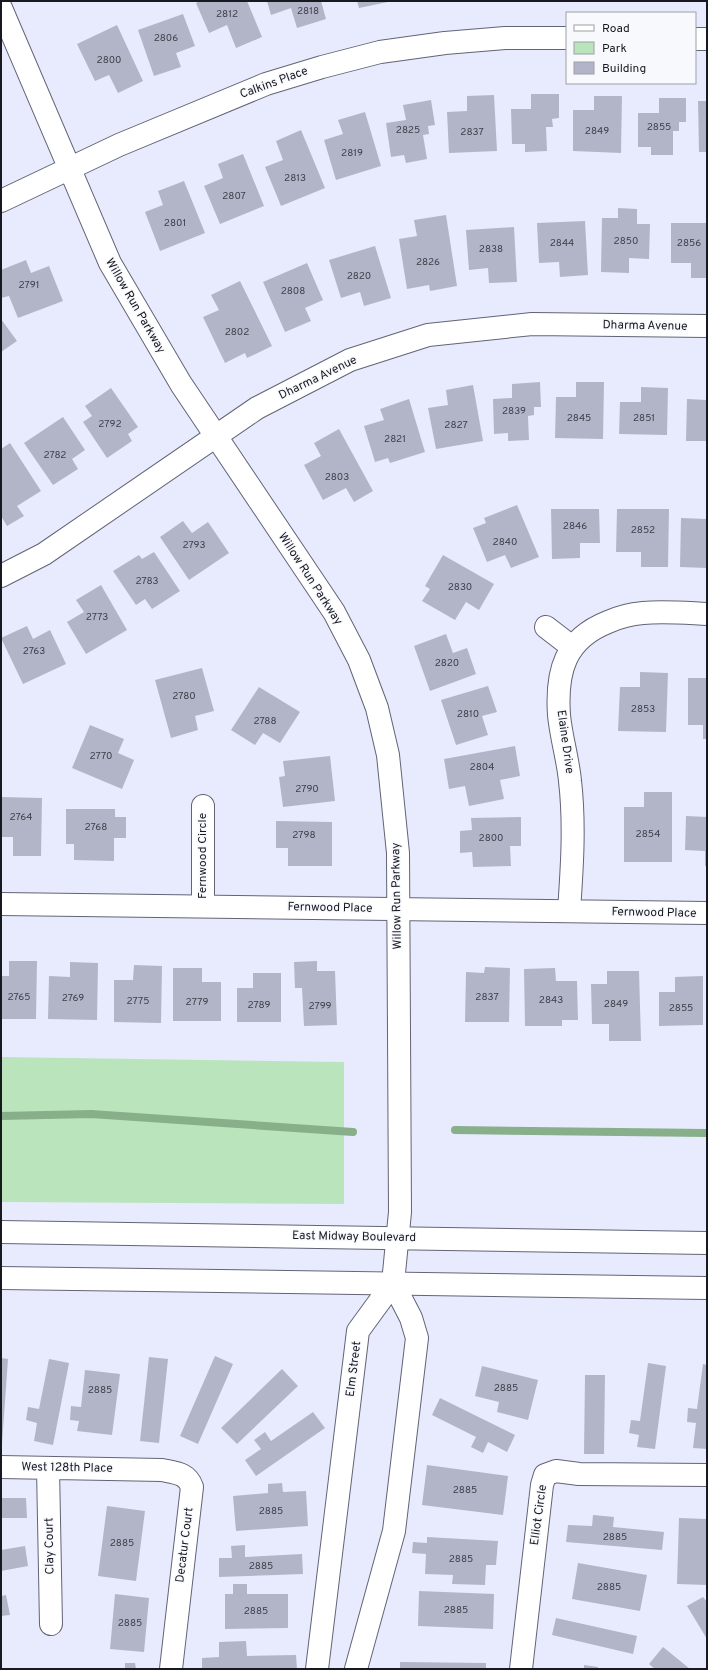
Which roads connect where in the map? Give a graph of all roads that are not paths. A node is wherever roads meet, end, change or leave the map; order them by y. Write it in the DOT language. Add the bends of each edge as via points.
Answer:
graph roads {
  1 [pos="1,8"];
  2 [pos="566,38"];
  3 [pos="707,39"];
  4 [pos="696,40"];
  5 [pos="69,169"];
  6 [pos="1,201"];
  7 [pos="707,326"];
  8 [pos="216,436"];
  9 [pos="1,576"];
  10 [pos="707,614"];
  11 [pos="546,627"];
  12 [pos="572,647"];
  13 [pos="203,806"];
  14 [pos="1,904"];
  15 [pos="203,906"];
  16 [pos="398,909"];
  17 [pos="569,911"];
  18 [pos="707,913"];
  19 [pos="1,1232"];
  20 [pos="398,1238"];
  21 [pos="707,1242"];
  22 [pos="1,1278"];
  23 [pos="393,1283"];
  24 [pos="707,1288"];
  25 [pos="1,1467"];
  26 [pos="48,1468"];
  27 [pos="133,1469"];
  28 [pos="707,1475"];
  29 [pos="51,1624"];
  30 [pos="171,1669"];
  31 [pos="317,1669"];
  32 [pos="356,1669"];
  33 [pos="521,1669"];
  1 -- 5 [label="street, Willow Run Parkway"];
  2 -- 5 [label="street, Calkins Place" via="505,38 445,43 380,52 322,67 266,84"];
  3 -- 4 [label="street"];
  5 -- 6 [label="street, Calkins Place"];
  5 -- 8 [label="street, Willow Run Parkway" via="110,264 181,384"];
  7 -- 8 [label="street, Dharma Avenue" via="532,324 428,335 350,360 257,408"];
  8 -- 9 [label="street, Dharma Avenue" via="44,554"];
  8 -- 16 [label="street, Willow Run Parkway" via="334,612 358,660 377,708 388,755 398,853"];
  10 -- 12 [label="street, Elaine Drive" via="643,613 620,617 599,626 580,638"];
  11 -- 12 [label="street"];
  12 -- 17 [label="street, Elaine Drive" via="560,674 559,715 572,809"];
  13 -- 15 [label="street, Fernwood Circle"];
  14 -- 15 [label="street, Fernwood Place"];
  15 -- 16 [label="street, Fernwood Place"];
  16 -- 17 [label="street, Fernwood Place"];
  16 -- 20 [label="street, Willow Run Parkway"];
  17 -- 18 [label="street, Fernwood Place"];
  19 -- 20 [label="street, East Midway Boulevard"];
  20 -- 21 [label="street, East Midway Boulevard"];
  20 -- 23 [label="street, Willow Run Parkway"];
  22 -- 23 [label="street"];
  23 -- 24 [label="street"];
  23 -- 31 [label="street, Elm Street" via="358,1331"];
  23 -- 32 [label="street" via="411,1318 417,1338 394,1531"];
  25 -- 26 [label="street, West 128th Place"];
  26 -- 27 [label="street, West 128th Place"];
  26 -- 29 [label="street, Clay Court"];
  27 -- 30 [label="street, Decatur Court" via="162,1470 181,1474 189,1480 192,1487"];
  28 -- 33 [label="street, Elliot Circle" via="579,1474 556,1471 545,1475"];
}
